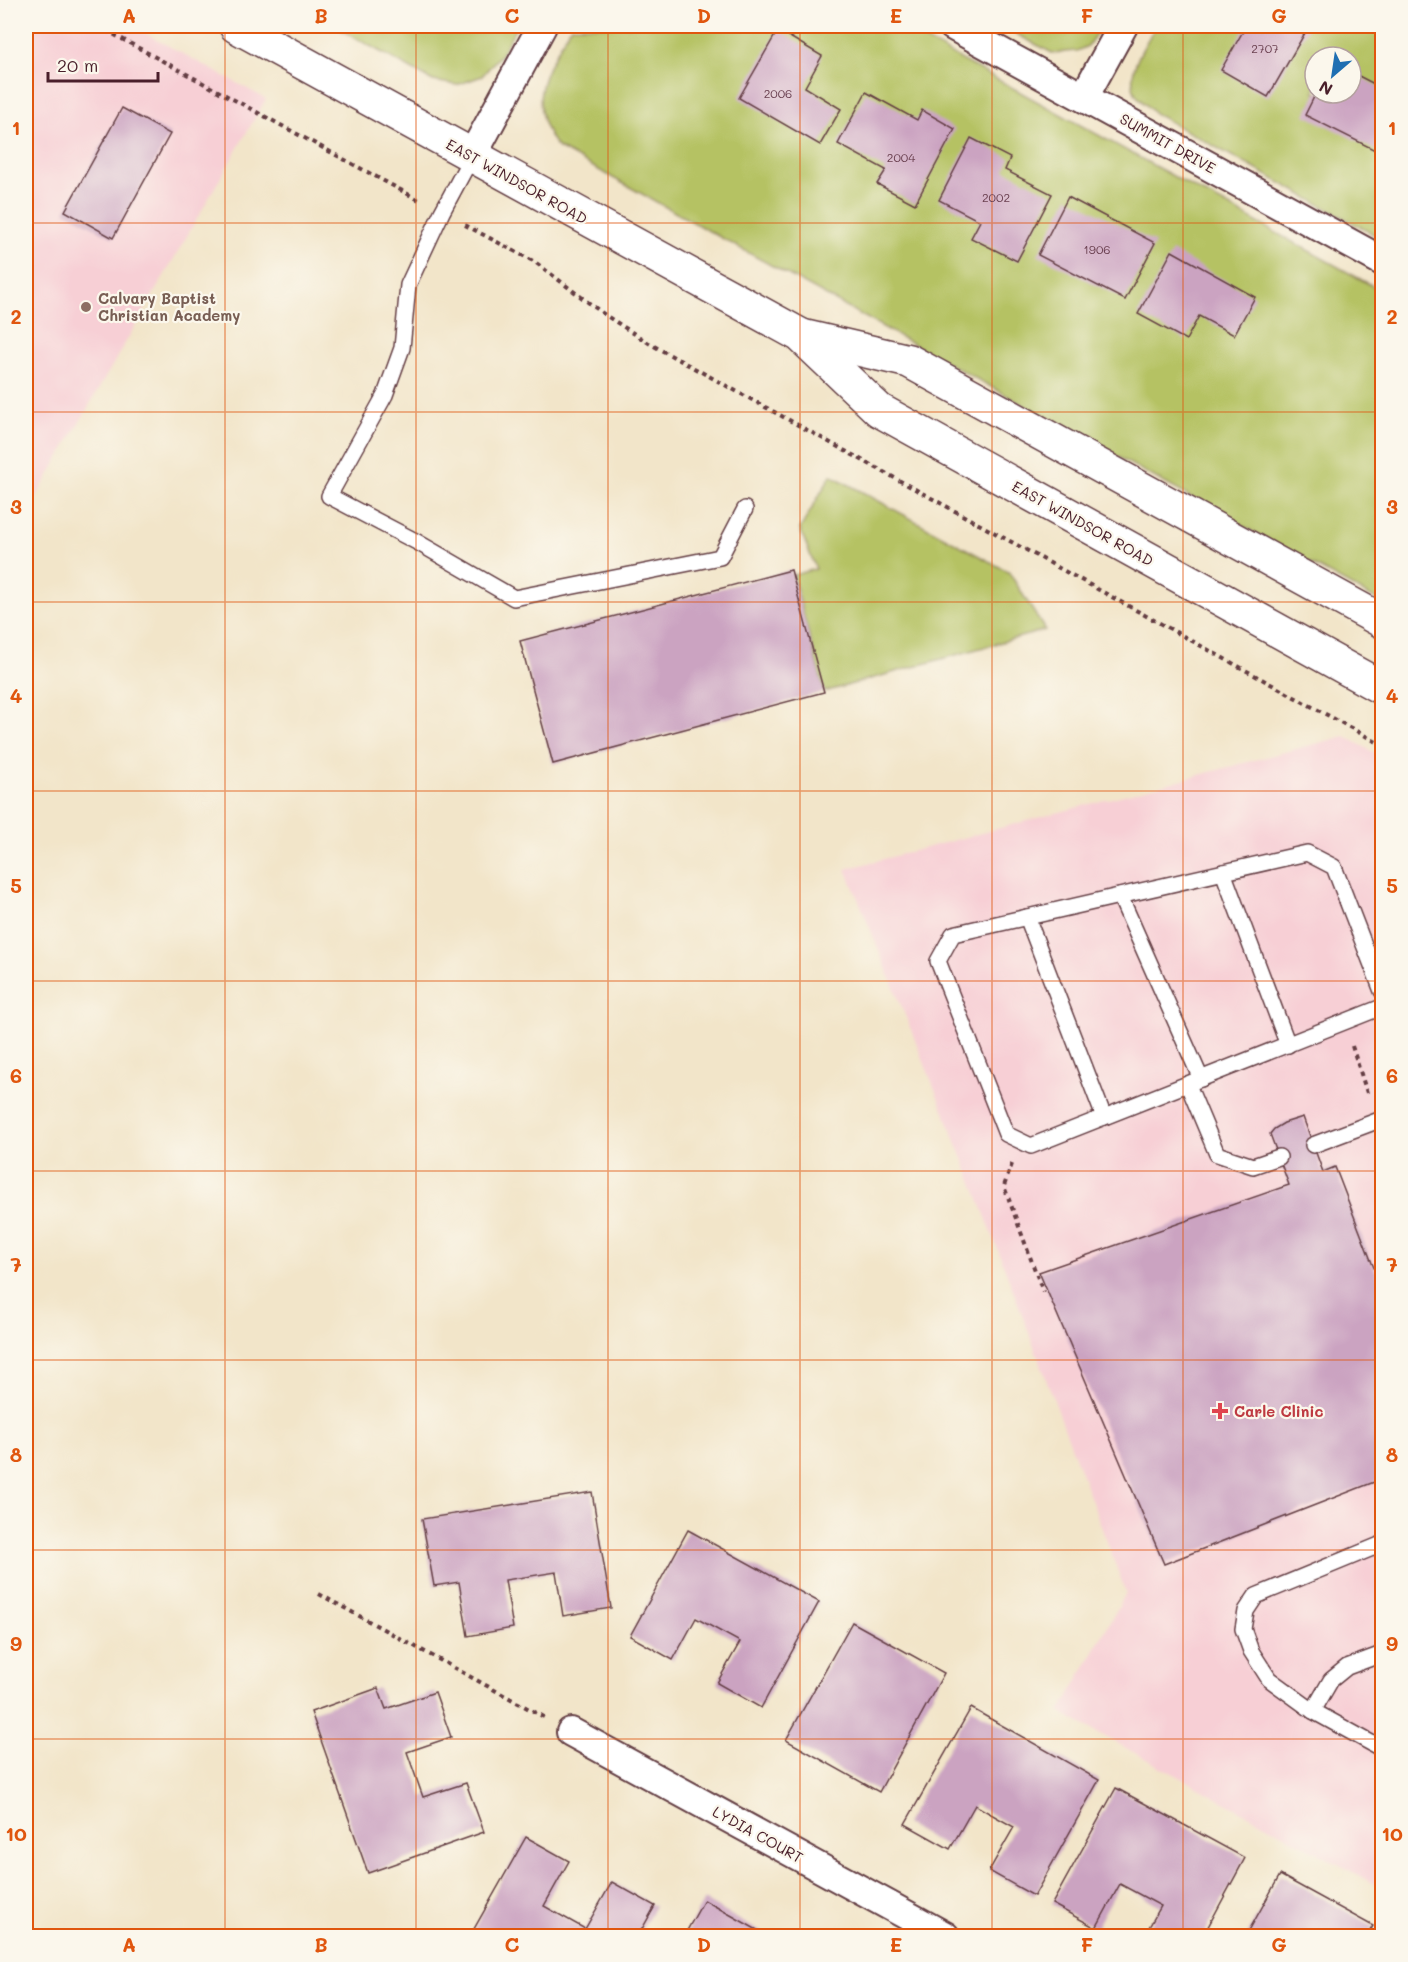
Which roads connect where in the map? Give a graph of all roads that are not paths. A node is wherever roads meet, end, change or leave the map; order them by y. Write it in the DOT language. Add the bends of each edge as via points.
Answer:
graph roads {
  1 [pos="236,26"];
  2 [pos="542,26"];
  3 [pos="953,26"];
  4 [pos="1123,26"];
  5 [pos="1084,98"];
  6 [pos="472,156"];
  7 [pos="1383,261"];
  8 [pos="800,335"];
  9 [pos="744,509"];
  10 [pos="1383,621"];
  11 [pos="1383,688"];
  12 [pos="1223,872"];
  13 [pos="1120,896"];
  14 [pos="1027,917"];
  15 [pos="1383,991"];
  16 [pos="1383,1007"];
  17 [pos="1288,1045"];
  18 [pos="1194,1082"];
  19 [pos="1104,1117"];
  20 [pos="1379,1120"];
  21 [pos="1313,1145"];
  22 [pos="1279,1157"];
  23 [pos="1383,1544"];
  24 [pos="1383,1653"];
  25 [pos="1313,1711"];
  26 [pos="571,1732"];
  27 [pos="1383,1749"];
  28 [pos="945,1936"];
  1 -- 6 [label="main road, EAST WINDSOR ROAD"];
  2 -- 6 [label="street"];
  3 -- 5 [label="street, SUMMIT DRIVE"];
  4 -- 5 [label="street"];
  5 -- 7 [label="street, SUMMIT DRIVE"];
  6 -- 8 [label="main road, EAST WINDSOR ROAD"];
  6 -- 9 [label="lane" via="408,285 402,348 385,395 329,496 514,598 720,557"];
  8 -- 10 [label="main road, EAST WINDSOR ROAD" via="909,361"];
  8 -- 11 [label="main road, EAST WINDSOR ROAD" via="879,410"];
  12 -- 13 [label="lane"];
  12 -- 15 [label="lane" via="1307,853 1334,867"];
  12 -- 17 [label="lane"];
  13 -- 14 [label="lane"];
  13 -- 18 [label="lane"];
  14 -- 19 [label="lane"];
  14 -- 19 [label="lane" via="953,934 938,961 1006,1134 1031,1146"];
  16 -- 17 [label="lane"];
  17 -- 18 [label="lane"];
  18 -- 19 [label="lane"];
  18 -- 22 [label="lane" via="1217,1154 1252,1166"];
  20 -- 21 [label="lane"];
  23 -- 25 [label="lane" via="1256,1596 1246,1611 1243,1629 1251,1651 1269,1679"];
  24 -- 25 [label="lane" via="1347,1667 1331,1680"];
  25 -- 27 [label="lane"];
  26 -- 28 [label="street, LYDIA COURT"];
}
